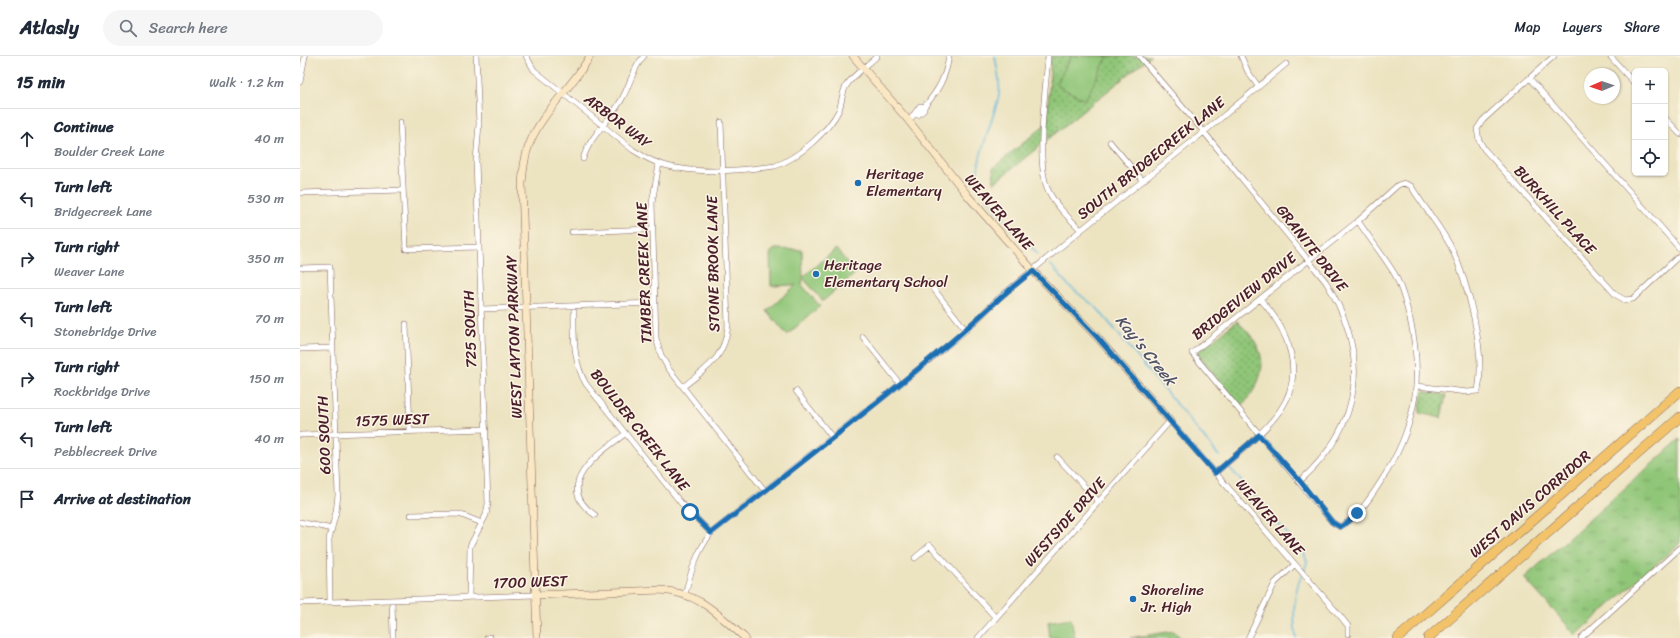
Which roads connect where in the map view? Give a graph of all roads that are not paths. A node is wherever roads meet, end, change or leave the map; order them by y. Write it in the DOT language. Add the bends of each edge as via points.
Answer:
graph roads {
  1 [pos="305,56"];
  2 [pos="476,56"];
  3 [pos="526,56"];
  4 [pos="590,56"];
  5 [pos="644,56"];
  6 [pos="853,56"];
  7 [pos="877,56"];
  8 [pos="949,56"];
  9 [pos="1048,56"];
  10 [pos="1139,56"];
  11 [pos="1241,56"];
  12 [pos="1554,56"];
  13 [pos="1610,56"];
  14 [pos="1286,64"];
  15 [pos="864,68"];
  16 [pos="1530,78"];
  17 [pos="1632,81"];
  18 [pos="300,82"];
  19 [pos="1258,86"];
  20 [pos="563,94"];
  21 [pos="910,118"];
  22 [pos="1668,121"];
  23 [pos="400,122"];
  24 [pos="721,122"];
  25 [pos="603,125"];
  26 [pos="1204,132"];
  27 [pos="1680,134"];
  28 [pos="1110,142"];
  29 [pos="583,159"];
  30 [pos="659,164"];
  31 [pos="723,170"];
  32 [pos="1143,181"];
  33 [pos="403,190"];
  34 [pos="300,193"];
  35 [pos="1358,221"];
  36 [pos="652,229"];
  37 [pos="1081,230"];
  38 [pos="572,232"];
  39 [pos="479,247"];
  40 [pos="1680,249"];
  41 [pos="1680,255"];
  42 [pos="1308,260"];
  43 [pos="300,268"];
  44 [pos="1033,271"];
  45 [pos="929,283"];
  46 [pos="1260,299"];
  47 [pos="655,303"];
  48 [pos="574,306"];
  49 [pos="526,308"];
  50 [pos="482,309"];
  51 [pos="406,324"];
  52 [pos="966,330"];
  53 [pos="863,337"];
  54 [pos="332,348"];
  55 [pos="300,349"];
  56 [pos="900,384"];
  57 [pos="1417,386"];
  58 [pos="683,387"];
  59 [pos="796,391"];
  60 [pos="1680,392"];
  61 [pos="1680,417"];
  62 [pos="1170,421"];
  63 [pos="486,429"];
  64 [pos="410,431"];
  65 [pos="336,434"];
  66 [pos="625,434"];
  67 [pos="1259,435"];
  68 [pos="300,436"];
  69 [pos="832,437"];
  70 [pos="1056,457"];
  71 [pos="1215,473"];
  72 [pos="1300,481"];
  73 [pos="765,491"];
  74 [pos="1099,502"];
  75 [pos="595,514"];
  76 [pos="411,515"];
  77 [pos="300,522"];
  78 [pos="482,523"];
  79 [pos="332,529"];
  80 [pos="711,533"];
  81 [pos="1680,548"];
  82 [pos="915,558"];
  83 [pos="1296,567"];
  84 [pos="684,594"];
  85 [pos="536,595"];
  86 [pos="469,597"];
  87 [pos="392,600"];
  88 [pos="330,602"];
  89 [pos="300,603"];
  90 [pos="996,618"];
  91 [pos="1348,634"];
  92 [pos="392,638"];
  93 [pos="537,638"];
  94 [pos="745,638"];
  95 [pos="978,638"];
  96 [pos="1248,638"];
  97 [pos="1398,638"];
  98 [pos="1428,638"];
  99 [pos="1581,638"];
  1 -- 18 [label="street"];
  2 -- 39 [label="street, 725 SOUTH"];
  3 -- 20 [label="street, ARBOR WAY" via="534,70"];
  4 -- 20 [label="street, WEST LAYTON PARKWAY"];
  5 -- 25 [label="street" via="622,99"];
  6 -- 15 [label="street, WEAVER LANE"];
  7 -- 15 [label="street, ARBOR WAY"];
  8 -- 21 [label="street" via="941,85"];
  9 -- 37 [label="street" via="1041,157 1044,180 1054,201"];
  10 -- 26 [label="street, GRANITE DRIVE"];
  11 -- 19 [label="street"];
  12 -- 16 [label="street"];
  13 -- 17 [label="street"];
  14 -- 19 [label="street, SOUTH BRIDGECREEK LANE"];
  15 -- 21 [label="street, WEAVER LANE"];
  15 -- 31 [label="street, ARBOR WAY" via="845,88 839,108 826,129 794,156 775,166"];
  16 -- 40 [label="street"];
  16 -- 41 [label="street, BURKHILL PLACE" via="1483,120 1477,129 1484,149 1616,295 1624,300 1633,299"];
  19 -- 26 [label="street, SOUTH BRIDGECREEK LANE"];
  20 -- 25 [label="street, ARBOR WAY"];
  20 -- 49 [label="street, WEST LAYTON PARKWAY" via="538,127 523,162"];
  21 -- 44 [label="street, WEAVER LANE" via="965,193"];
  22 -- 27 [label="street"];
  23 -- 33 [label="street"];
  24 -- 31 [label="street, STONE BROOK LANE"];
  25 -- 29 [label="street" via="587,146"];
  25 -- 30 [label="street, ARBOR WAY" via="633,150"];
  26 -- 32 [label="street, SOUTH BRIDGECREEK LANE"];
  26 -- 42 [label="street, GRANITE DRIVE"];
  28 -- 32 [label="street"];
  30 -- 31 [label="street, ARBOR WAY" via="690,169"];
  30 -- 36 [label="street, TIMBER CREEK LANE" via="653,193"];
  31 -- 58 [label="street, STONE BROOK LANE" via="728,326 726,341 713,364"];
  32 -- 37 [label="street, SOUTH BRIDGECREEK LANE"];
  33 -- 34 [label="street"];
  33 -- 39 [label="street" via="406,249"];
  35 -- 42 [label="street, BRIDGEVIEW DRIVE"];
  35 -- 57 [label="street" via="1395,275 1406,302 1417,360"];
  35 -- 57 [label="street, BRIDGEVIEW DRIVE" via="1398,185 1404,183 1411,186 1450,245 1466,284 1476,323 1481,380 1478,391"];
  36 -- 38 [label="street"];
  36 -- 47 [label="street, TIMBER CREEK LANE"];
  37 -- 44 [label="street, SOUTH BRIDGECREEK LANE"];
  39 -- 50 [label="street, 725 SOUTH"];
  42 -- 46 [label="street, BRIDGEVIEW DRIVE"];
  42 -- 72 [label="street, GRANITE DRIVE" via="1326,282 1348,324 1353,342 1355,375 1348,410 1341,428 1331,447"];
  43 -- 54 [label="street, 600 SOUTH" via="330,267"];
  44 -- 52 [label="street, SOUTH BRIDGECREEK LANE" via="998,299"];
  44 -- 62 [label="street, WEAVER LANE" via="1097,337"];
  45 -- 52 [label="street"];
  46 -- 67 [label="street" via="1285,333 1291,351 1292,367 1287,397 1280,411"];
  46 -- 67 [label="street, BRIDGEVIEW DRIVE" via="1192,353"];
  47 -- 48 [label="street"];
  47 -- 58 [label="street, TIMBER CREEK LANE" via="656,338 661,355"];
  48 -- 49 [label="street"];
  48 -- 66 [label="street, BOULDER CREEK LANE" via="575,356 579,372"];
  49 -- 50 [label="street"];
  49 -- 85 [label="street, WEST LAYTON PARKWAY"];
  50 -- 63 [label="street, 725 SOUTH"];
  51 -- 64 [label="street"];
  52 -- 56 [label="street, SOUTH BRIDGECREEK LANE"];
  53 -- 56 [label="street"];
  54 -- 55 [label="street"];
  54 -- 65 [label="street, 600 SOUTH"];
  56 -- 69 [label="street, SOUTH BRIDGECREEK LANE"];
  57 -- 72 [label="street" via="1413,411 1393,462 1379,486 1348,522 1340,527 1332,522"];
  58 -- 73 [label="street, TIMBER CREEK LANE"];
  59 -- 69 [label="street"];
  60 -- 97 [label="highway, WEST DAVIS CORRIDOR"];
  61 -- 98 [label="highway"];
  62 -- 71 [label="street, WEAVER LANE"];
  62 -- 74 [label="street, WESTSIDE DRIVE"];
  63 -- 64 [label="street, 1575 WEST"];
  63 -- 78 [label="street, 725 SOUTH" via="488,504"];
  64 -- 65 [label="street, 1575 WEST"];
  65 -- 68 [label="street, 1575 WEST"];
  65 -- 79 [label="street, 600 SOUTH" via="338,495"];
  66 -- 75 [label="street" via="589,462 581,474 579,496 584,507"];
  66 -- 80 [label="street, BOULDER CREEK LANE" via="681,503"];
  67 -- 71 [label="street"];
  67 -- 72 [label="street"];
  69 -- 73 [label="street, SOUTH BRIDGECREEK LANE"];
  70 -- 74 [label="street"];
  71 -- 83 [label="street, WEAVER LANE"];
  73 -- 80 [label="street, SOUTH BRIDGECREEK LANE"];
  74 -- 90 [label="street, WESTSIDE DRIVE"];
  76 -- 78 [label="street" via="459,514"];
  77 -- 79 [label="street"];
  78 -- 86 [label="street, 725 SOUTH" via="470,546"];
  79 -- 88 [label="street, 600 SOUTH" via="328,554"];
  80 -- 84 [label="street, SOUTH BRIDGECREEK LANE" via="700,548"];
  81 -- 99 [label="street"];
  82 -- 90 [label="street" via="930,545"];
  83 -- 91 [label="street, WEAVER LANE" via="1348,626"];
  83 -- 96 [label="street" via="1275,583"];
  84 -- 85 [label="street, 1700 WEST" via="660,590"];
  84 -- 94 [label="street, 1700 WEST" via="703,603"];
  85 -- 86 [label="street, 1700 WEST"];
  85 -- 93 [label="street, WEST LAYTON PARKWAY"];
  86 -- 87 [label="street, 1700 WEST"];
  87 -- 88 [label="street, 1700 WEST"];
  87 -- 92 [label="street"];
  88 -- 89 [label="street, 1700 WEST"];
  90 -- 95 [label="street, WESTSIDE DRIVE"];
}
